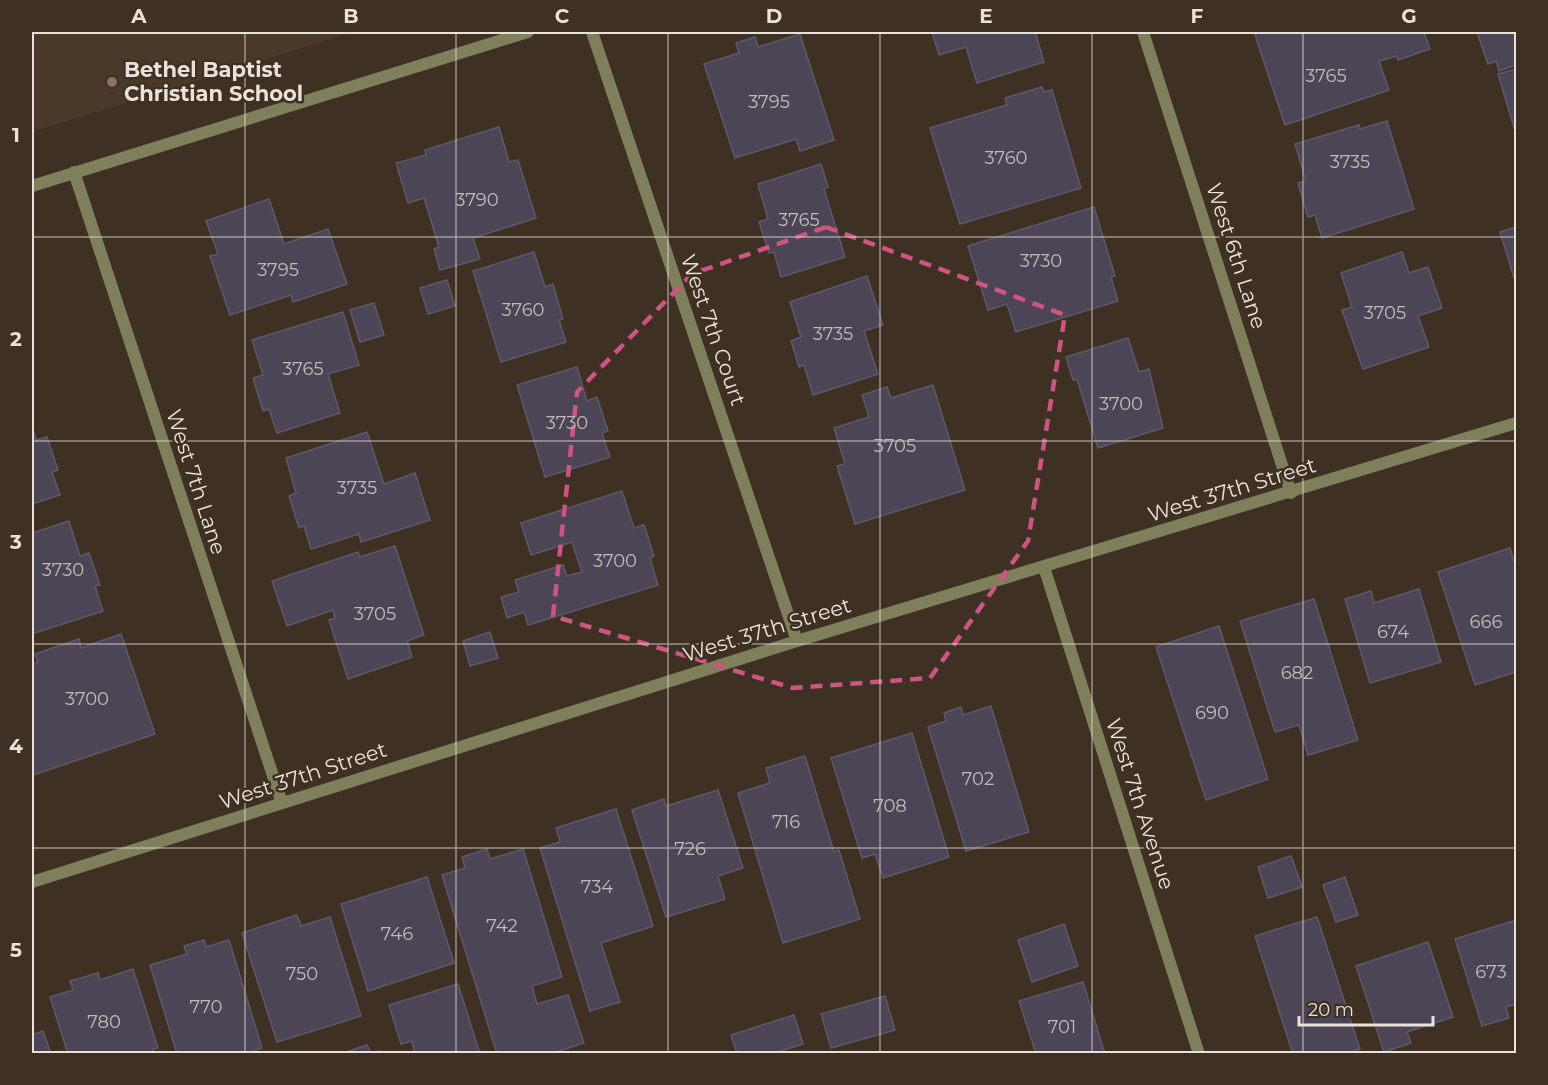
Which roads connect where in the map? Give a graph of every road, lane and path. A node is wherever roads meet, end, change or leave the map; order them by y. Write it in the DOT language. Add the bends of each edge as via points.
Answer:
graph roads {
  1 [pos="528,32"];
  2 [pos="592,32"];
  3 [pos="1143,32"];
  4 [pos="74,172"];
  5 [pos="32,186"];
  6 [pos="1516,423"];
  7 [pos="1291,493"];
  8 [pos="1044,567"];
  9 [pos="797,641"];
  10 [pos="282,804"];
  11 [pos="32,882"];
  12 [pos="1199,1053"];
  1 -- 4 [label="street"];
  2 -- 9 [label="street, West 7th Court"];
  3 -- 7 [label="street, West 6th Lane"];
  4 -- 5 [label="street"];
  4 -- 10 [label="street, West 7th Lane"];
  6 -- 7 [label="street, West 37th Street"];
  7 -- 8 [label="street, West 37th Street"];
  8 -- 9 [label="street, West 37th Street"];
  8 -- 12 [label="street, West 7th Avenue"];
  9 -- 10 [label="street, West 37th Street"];
  10 -- 11 [label="street, West 37th Street"];
}
